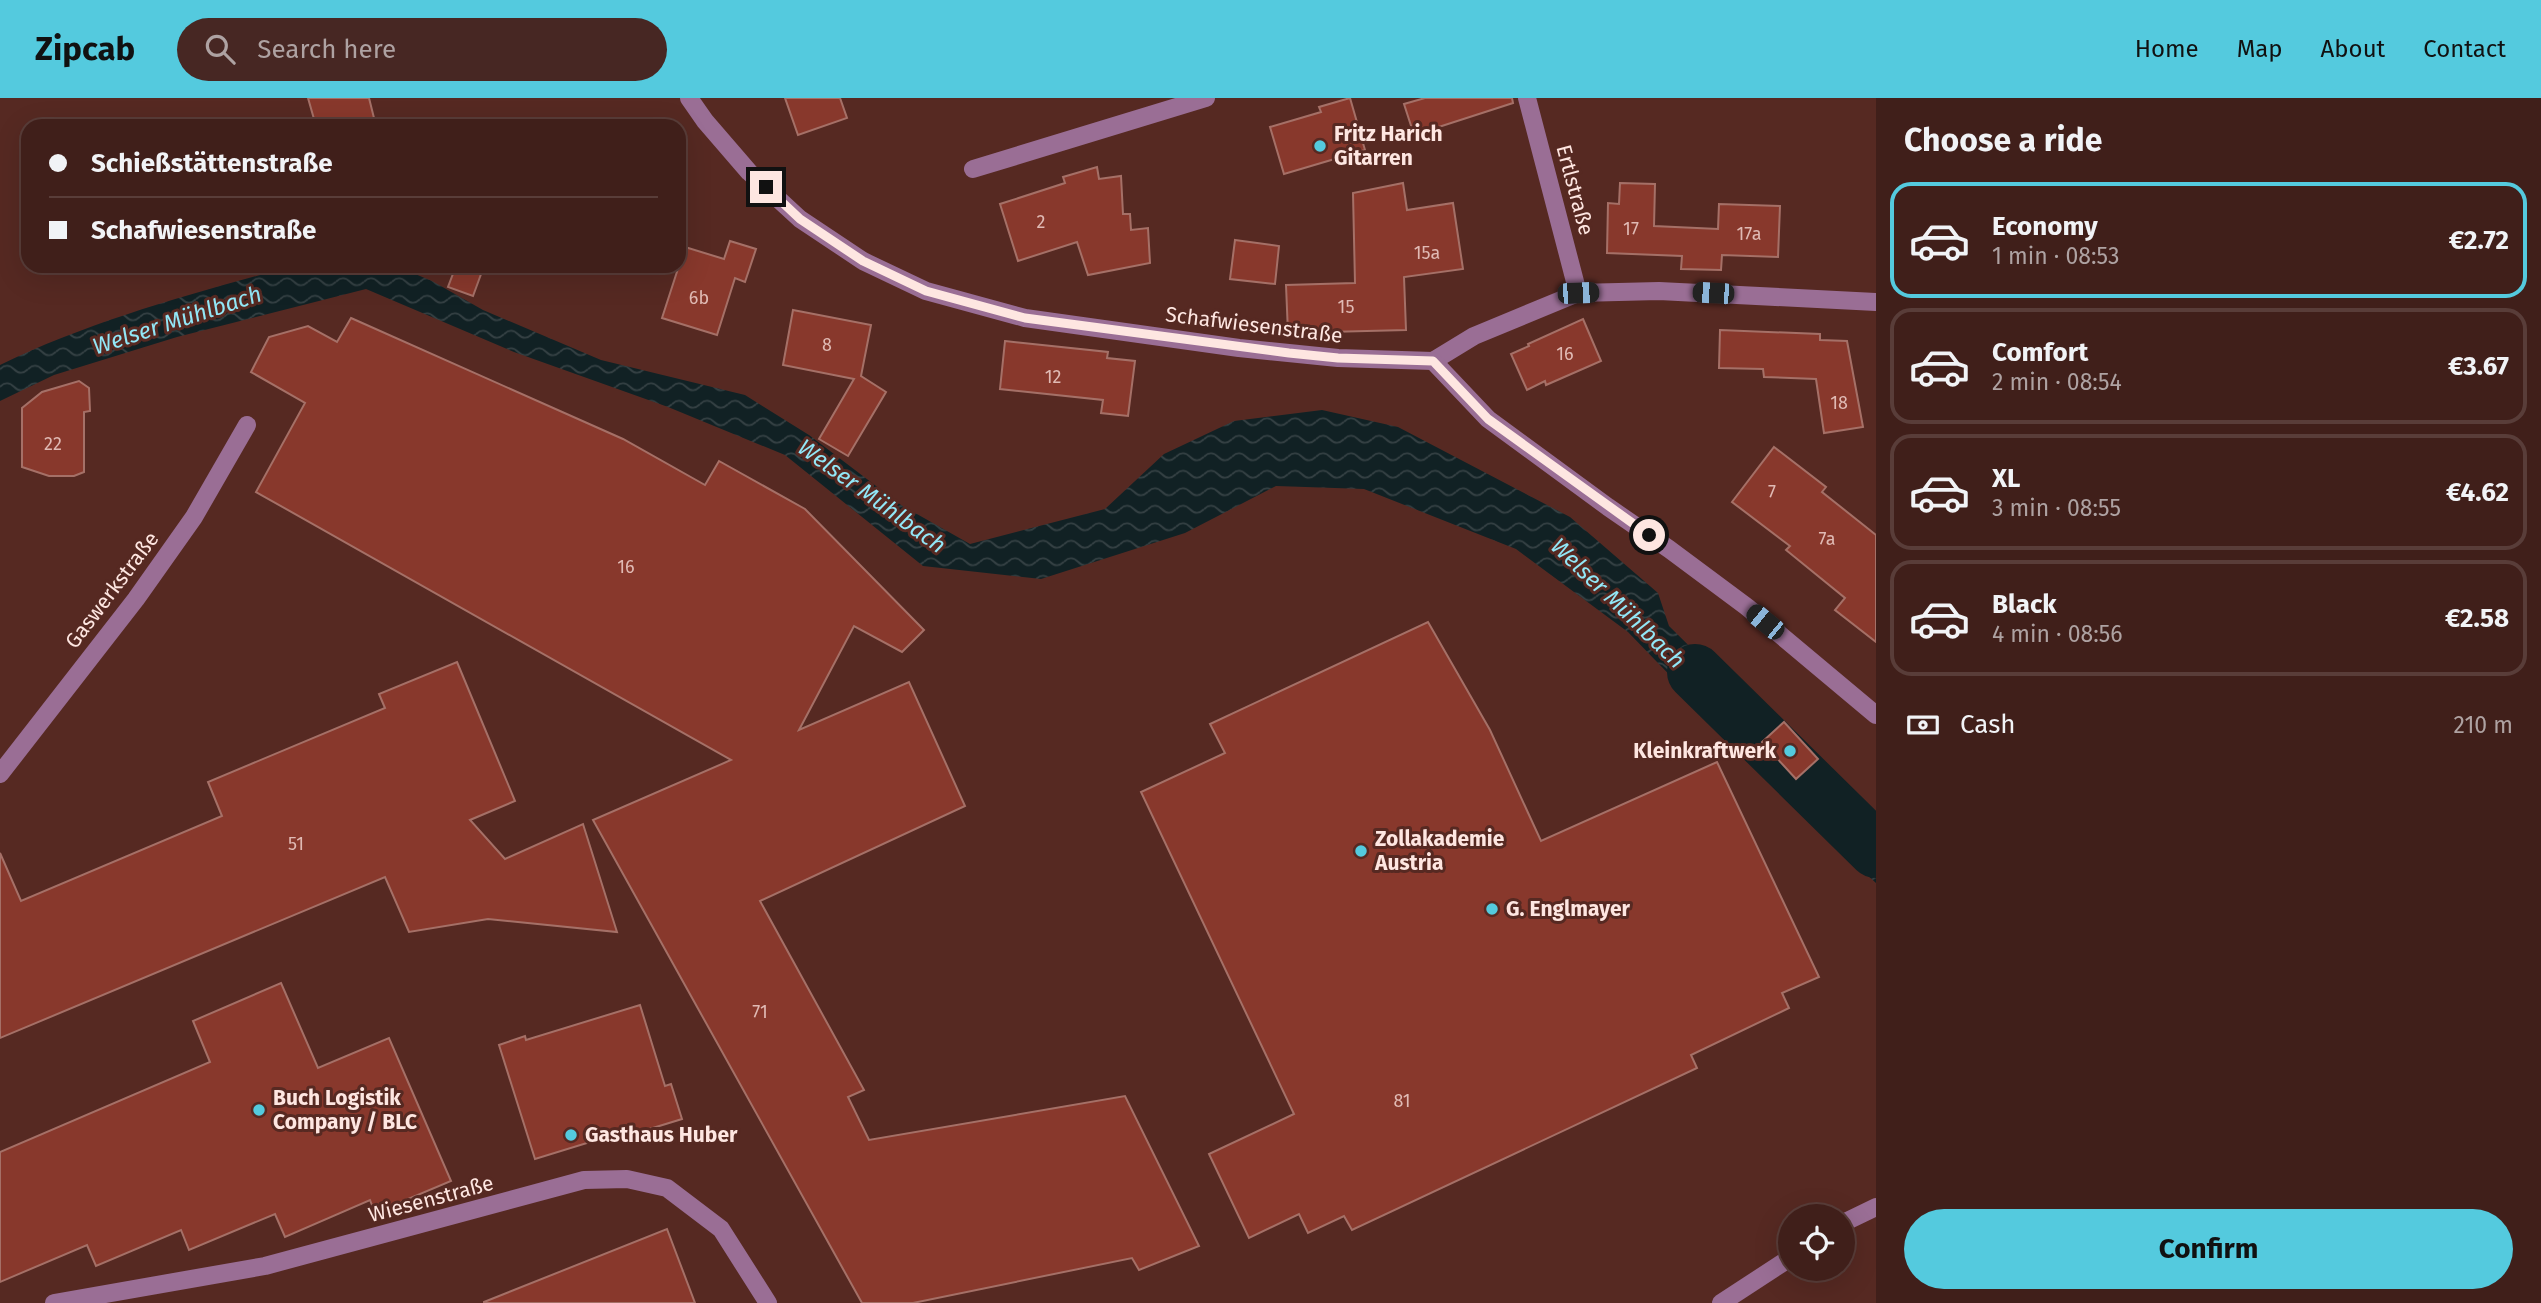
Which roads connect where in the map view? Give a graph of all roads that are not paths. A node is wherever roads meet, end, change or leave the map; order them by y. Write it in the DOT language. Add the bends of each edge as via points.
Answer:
graph roads {
  1 [pos="689,98"];
  2 [pos="1206,98"];
  3 [pos="1527,98"];
  4 [pos="973,169"];
  5 [pos="1578,293"];
  6 [pos="1876,302"];
  7 [pos="1433,361"];
  8 [pos="247,425"];
  9 [pos="1876,715"];
  10 [pos="0,774"];
  11 [pos="1876,1208"];
  12 [pos="1855,1218"];
  13 [pos="1778,1266"];
  14 [pos="54,1303"];
  15 [pos="768,1303"];
  16 [pos="1720,1303"];
  1 -- 7 [label="street, Schafwiesenstraße" via="749,172 800,219 863,261 926,291 1025,318 1239,348"];
  2 -- 4 [label="street"];
  3 -- 5 [label="street, Ertlstraße"];
  5 -- 6 [label="street" via="1659,291"];
  5 -- 7 [label="street" via="1474,336"];
  7 -- 9 [label="street" via="1488,419 1713,582"];
  8 -- 10 [label="street, Gaswerkstraße" via="194,517 136,600"];
  11 -- 12 [label="street"];
  13 -- 16 [label="street"];
  14 -- 15 [label="street, Wiesenstraße" via="265,1266 584,1180 627,1179 667,1188 721,1229"];
}
